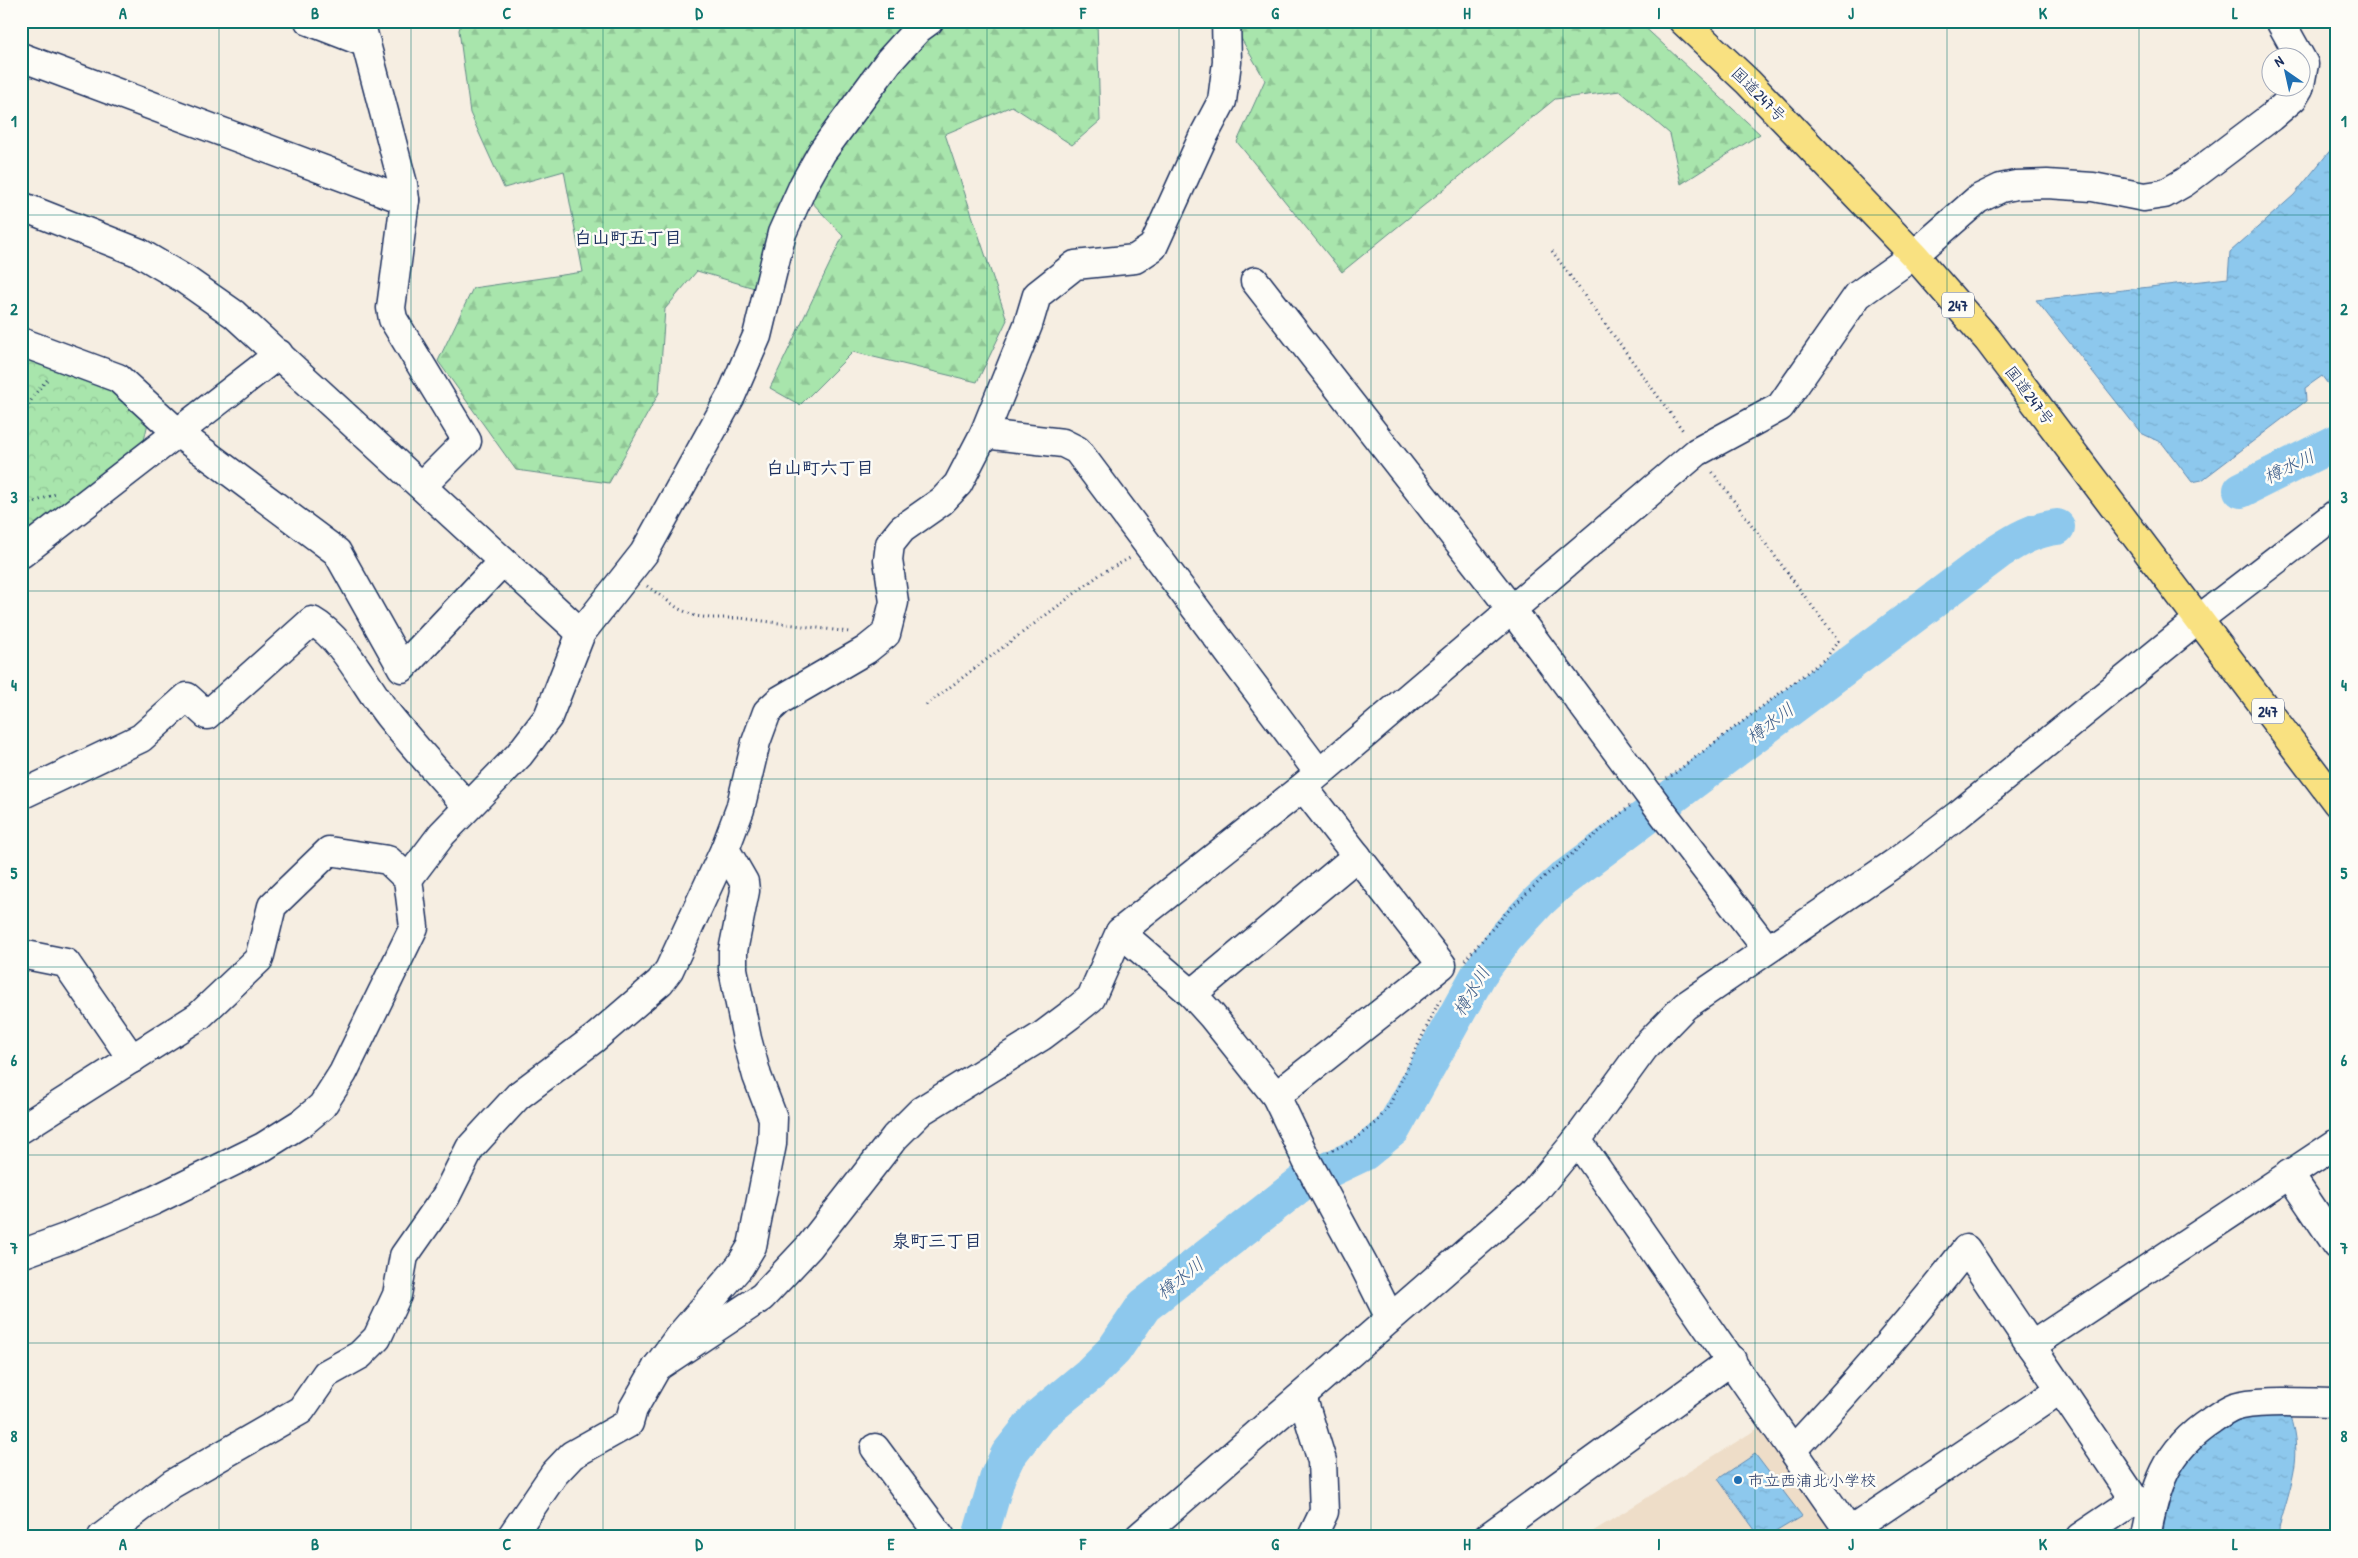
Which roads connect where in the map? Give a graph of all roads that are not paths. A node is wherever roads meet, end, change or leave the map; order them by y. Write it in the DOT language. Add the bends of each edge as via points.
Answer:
graph roads {
  1 [pos="309,21"];
  2 [pos="929,21"];
  3 [pos="1226,21"];
  4 [pos="1683,21"];
  5 [pos="2280,21"];
  6 [pos="363,32"];
  7 [pos="2295,48"];
  8 [pos="21,57"];
  9 [pos="2292,98"];
  10 [pos="405,200"];
  11 [pos="21,206"];
  12 [pos="1914,255"];
  13 [pos="1255,281"];
  14 [pos="21,342"];
  15 [pos="279,354"];
  16 [pos="178,433"];
  17 [pos="984,434"];
  18 [pos="422,486"];
  19 [pos="2337,513"];
  20 [pos="21,554"];
  21 [pos="502,562"];
  22 [pos="1512,610"];
  23 [pos="2199,619"];
  24 [pos="581,633"];
  25 [pos="1311,780"];
  26 [pos="21,795"];
  27 [pos="2337,803"];
  28 [pos="468,806"];
  29 [pos="725,848"];
  30 [pos="1357,856"];
  31 [pos="408,879"];
  32 [pos="1120,932"];
  33 [pos="1768,949"];
  34 [pos="21,954"];
  35 [pos="1192,994"];
  36 [pos="132,1059"];
  37 [pos="1276,1096"];
  38 [pos="21,1129"];
  39 [pos="1577,1140"];
  40 [pos="2337,1142"];
  41 [pos="2290,1174"];
  42 [pos="2337,1245"];
  43 [pos="21,1254"];
  44 [pos="1390,1318"];
  45 [pos="2031,1346"];
  46 [pos="1732,1360"];
  47 [pos="657,1367"];
  48 [pos="2061,1389"];
  49 [pos="1302,1396"];
  50 [pos="2337,1403"];
  51 [pos="875,1448"];
  52 [pos="1794,1449"];
  53 [pos="2144,1516"];
  54 [pos="1852,1534"];
  55 [pos="102,1537"];
  56 [pos="511,1537"];
  57 [pos="941,1537"];
  58 [pos="1139,1537"];
  59 [pos="1312,1537"];
  60 [pos="1488,1537"];
  61 [pos="2080,1537"];
  1 -- 6 [label="street"];
  2 -- 24 [label="street" via="889,61 822,152 782,233 757,336 731,396 644,553"];
  3 -- 17 [label="street" via="1227,62 1222,101 1153,247 1135,259 1075,265 1037,295"];
  4 -- 12 [label="highway, 国道247号 / 247" via="1748,82"];
  5 -- 7 [label="street"];
  6 -- 10 [label="street"];
  8 -- 10 [label="street"];
  9 -- 12 [label="street" via="2271,117 2164,194 2144,198 2093,188 2047,184 2001,188 1978,200"];
  10 -- 18 [label="street" via="391,308 393,319 467,441"];
  11 -- 15 [label="street" via="140,253 234,314"];
  12 -- 22 [label="street" via="1858,295 1780,407 1698,452"];
  12 -- 23 [label="highway, 国道247号 / 247" via="1988,340"];
  13 -- 22 [label="street"];
  14 -- 16 [label="street" via="118,378"];
  15 -- 16 [label="street"];
  15 -- 18 [label="street"];
  16 -- 20 [label="street"];
  16 -- 21 [label="street" via="337,552 402,668"];
  17 -- 25 [label="street" via="1070,445 1089,463 1151,547"];
  17 -- 29 [label="street" via="953,489 942,501 902,529 890,544 888,560 894,602 886,634 780,700 767,712 756,742 740,810"];
  18 -- 21 [label="street"];
  19 -- 23 [label="street"];
  21 -- 24 [label="street"];
  22 -- 25 [label="street"];
  22 -- 33 [label="street"];
  23 -- 27 [label="highway, 国道247号 / 247"];
  23 -- 33 [label="street" via="1958,815 1899,860"];
  24 -- 28 [label="street" via="548,717 519,755"];
  25 -- 30 [label="street"];
  25 -- 32 [label="street"];
  26 -- 28 [label="street" via="141,738 187,697 207,714 312,621 335,640 389,715"];
  28 -- 31 [label="street"];
  29 -- 47 [label="street" via="744,882 733,970 757,1076 773,1118 772,1144 752,1246 740,1266"];
  29 -- 55 [label="street" via="669,970 660,982 595,1038 518,1096 470,1148 446,1196 404,1256 397,1295 377,1338 360,1355 326,1374 302,1410 172,1484"];
  30 -- 35 [label="street"];
  30 -- 37 [label="street" via="1442,965"];
  31 -- 36 [label="street" via="388,860 329,851 272,906 259,959 199,1016"];
  31 -- 43 [label="street" via="414,927 351,1057 322,1106 263,1147 155,1200"];
  32 -- 35 [label="street"];
  32 -- 47 [label="street" via="1091,998 1042,1036 921,1111 771,1290"];
  33 -- 39 [label="street" via="1685,1006 1644,1048"];
  34 -- 36 [label="street" via="66,963"];
  35 -- 37 [label="street"];
  36 -- 38 [label="street"];
  37 -- 44 [label="street"];
  39 -- 44 [label="street" via="1531,1196"];
  39 -- 46 [label="street"];
  40 -- 41 [label="street"];
  41 -- 42 [label="street"];
  41 -- 45 [label="street"];
  44 -- 49 [label="street"];
  45 -- 48 [label="street"];
  45 -- 52 [label="street" via="1966,1249 1878,1358"];
  46 -- 52 [label="street"];
  46 -- 60 [label="street"];
  47 -- 56 [label="street" via="629,1423 572,1455 554,1474"];
  48 -- 53 [label="street"];
  48 -- 54 [label="street"];
  49 -- 58 [label="street"];
  49 -- 59 [label="street" via="1322,1461 1324,1512"];
  50 -- 53 [label="street" via="2249,1405 2234,1407 2221,1414 2199,1428 2175,1451"];
  51 -- 57 [label="street"];
  52 -- 54 [label="street"];
  53 -- 61 [label="street"];
}
